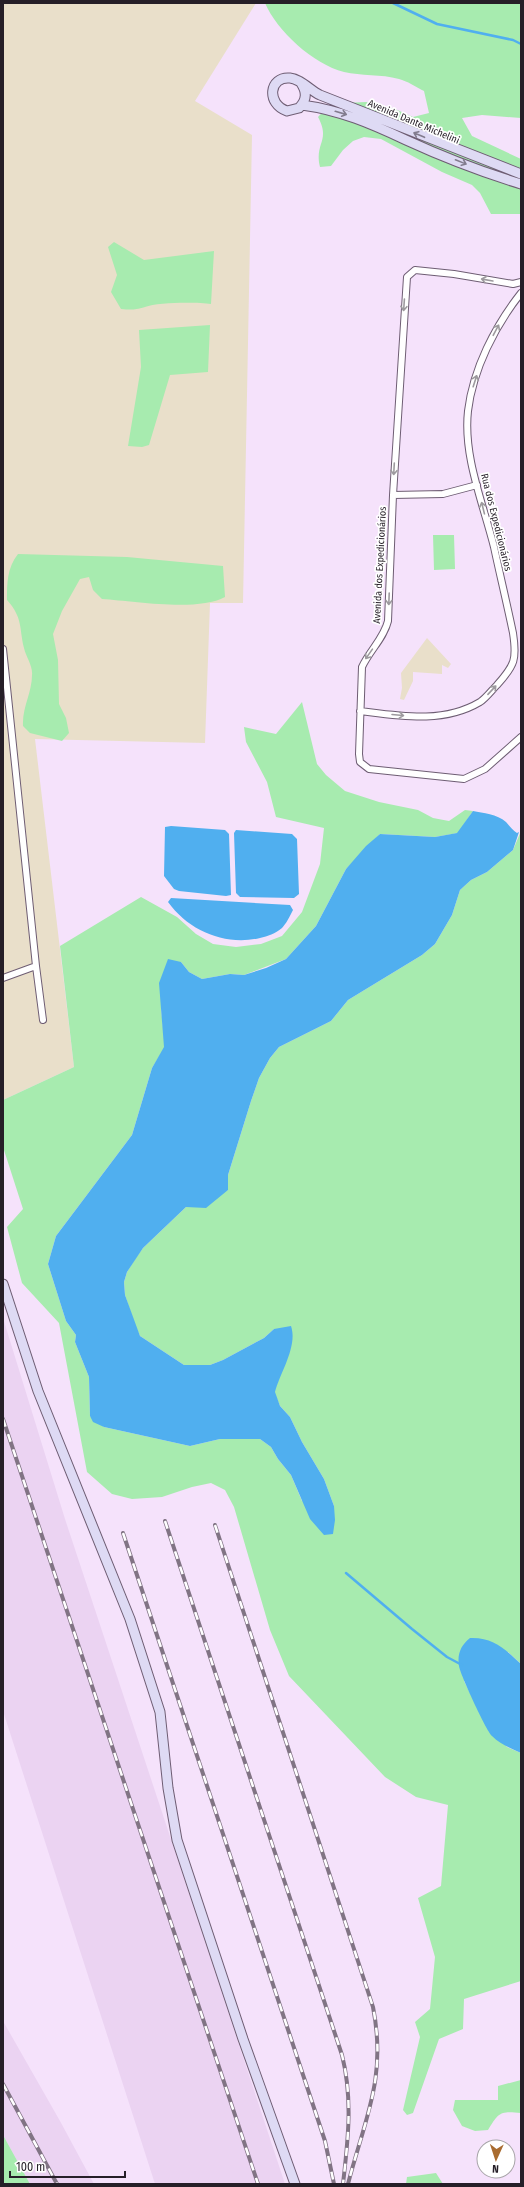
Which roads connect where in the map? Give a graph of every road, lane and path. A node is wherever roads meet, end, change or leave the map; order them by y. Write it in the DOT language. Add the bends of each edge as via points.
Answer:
graph roads {
  1 [pos="301,83"];
  2 [pos="302,104"];
  3 [pos="521,174"];
  4 [pos="521,184"];
  5 [pos="521,282"];
  6 [pos="521,293"];
  7 [pos="477,485"];
  8 [pos="393,495"];
  9 [pos="3,649"];
  10 [pos="360,711"];
  11 [pos="521,737"];
  12 [pos="36,966"];
  13 [pos="3,978"];
  14 [pos="43,1020"];
  15 [pos="3,1284"];
  16 [pos="295,2184"];
  1 -- 2 [label="street" via="306,94"];
  1 -- 2 [label="street" via="290,78 282,79 276,84 272,96 276,105 287,111 294,111"];
  3 -- 1 [label="street, Avenida Dante Michelini, one-way" via="316,93"];
  2 -- 4 [label="street, Avenida Dante Michelini, one-way" via="361,119 444,155"];
  5 -- 8 [label="street, Avenida dos Expedicionários, one-way" via="513,284 415,270 407,277"];
  7 -- 6 [label="street, Rua dos Expedicionários, one-way" via="468,433 468,411 472,392 495,330"];
  7 -- 8 [label="street, Avenida dos Expedicionários" via="443,494"];
  10 -- 7 [label="street, Rua dos Expedicionários, one-way" via="420,717 460,711 481,701 515,662 513,633"];
  8 -- 10 [label="street, Avenida dos Expedicionários, one-way" via="388,621 384,633 362,667"];
  9 -- 12 [label="street"];
  10 -- 11 [label="street, Avenida dos Expedicionários" via="360,762 369,769 464,779 485,769"];
  12 -- 13 [label="street"];
  12 -- 14 [label="street"];
  15 -- 16 [label="street" via="38,1391 130,1619 160,1712 168,1788 177,1840 242,2039"];
}
